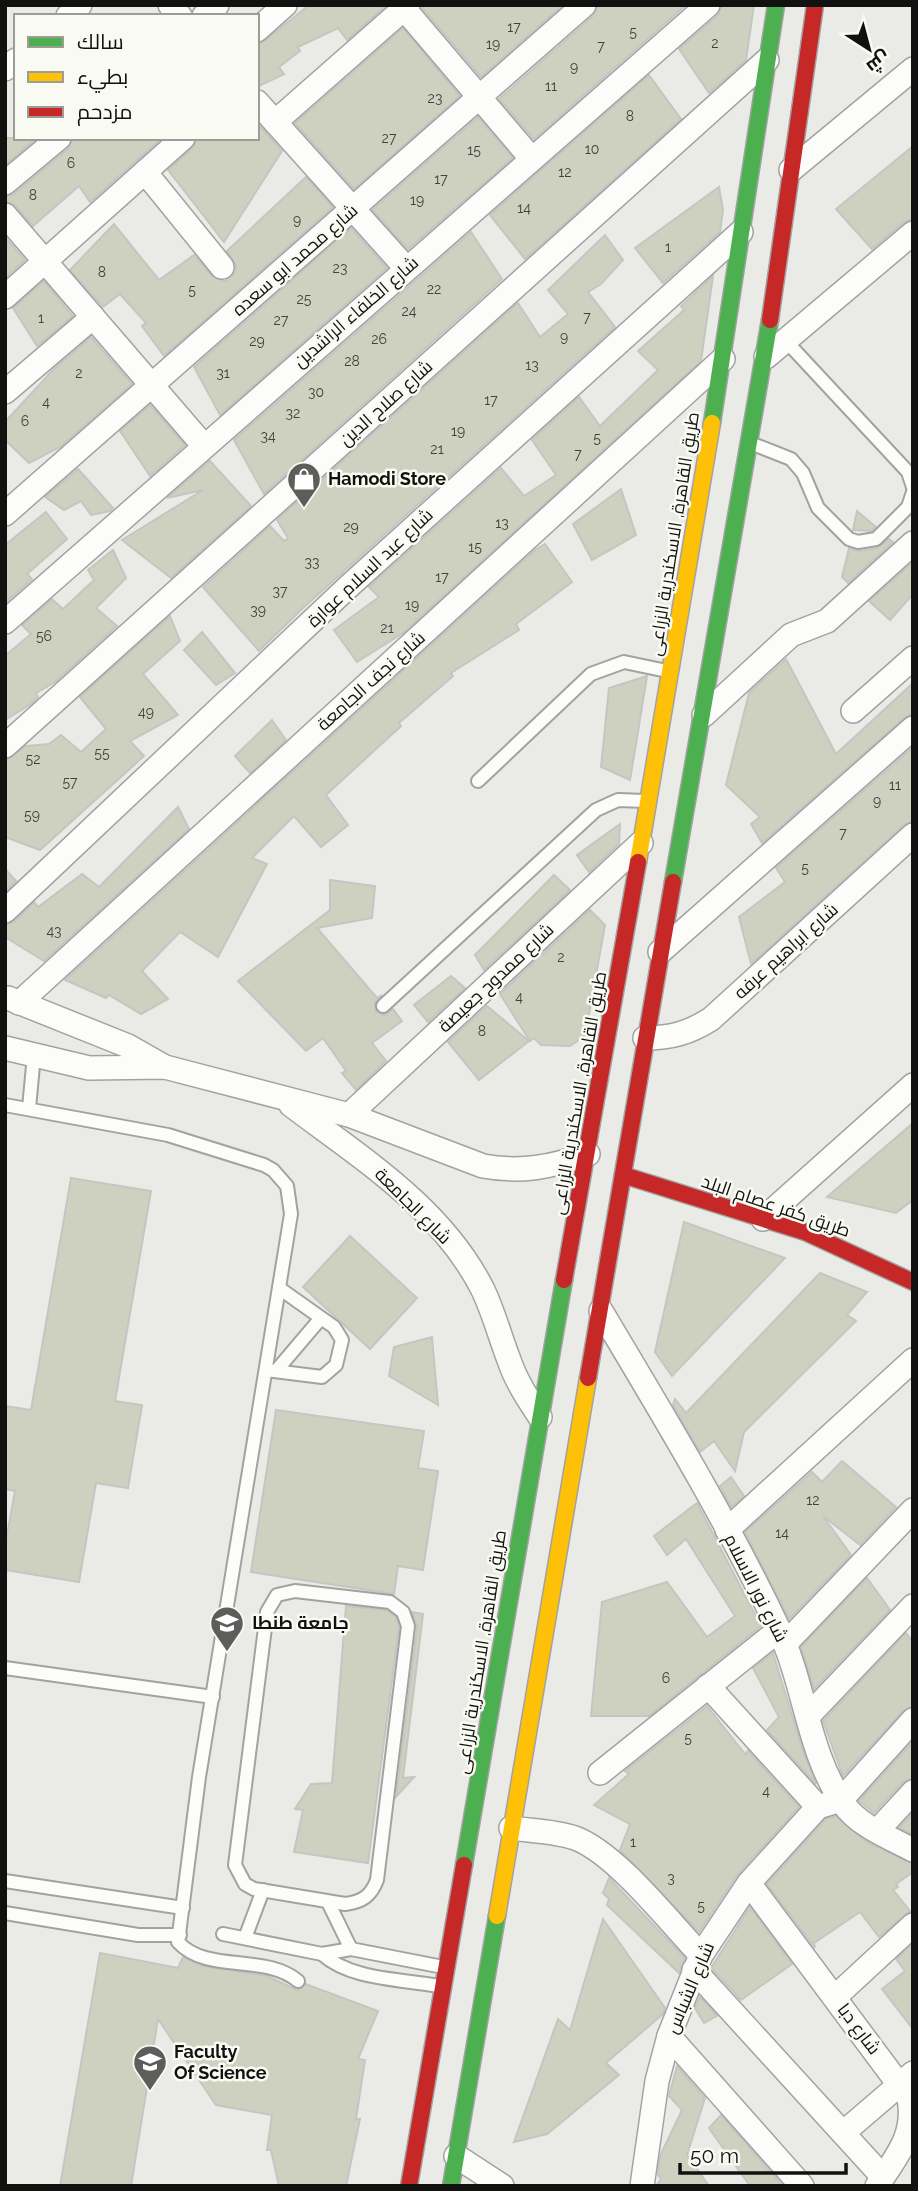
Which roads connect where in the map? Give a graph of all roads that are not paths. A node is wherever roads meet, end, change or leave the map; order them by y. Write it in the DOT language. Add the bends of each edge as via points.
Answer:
graph roads {
  1 [pos="285,5"];
  2 [pos="584,5"];
  3 [pos="708,5"];
  4 [pos="776,5"];
  5 [pos="404,6"];
  6 [pos="817,9"];
  7 [pos="259,28"];
  8 [pos="767,60"];
  9 [pos="913,68"];
  10 [pos="480,97"];
  11 [pos="259,104"];
  12 [pos="275,122"];
  13 [pos="57,140"];
  14 [pos="181,140"];
  15 [pos="531,158"];
  16 [pos="791,170"];
  17 [pos="145,172"];
  18 [pos="5,183"];
  19 [pos="353,209"];
  20 [pos="5,215"];
  21 [pos="741,232"];
  22 [pos="913,233"];
  23 [pos="45,261"];
  24 [pos="222,267"];
  25 [pos="405,268"];
  26 [pos="5,297"];
  27 [pos="93,317"];
  28 [pos="786,340"];
  29 [pos="765,358"];
  30 [pos="723,359"];
  31 [pos="152,386"];
  32 [pos="5,392"];
  33 [pos="750,442"];
  34 [pos="204,446"];
  35 [pos="913,487"];
  36 [pos="913,492"];
  37 [pos="7,508"];
  38 [pos="913,543"];
  39 [pos="5,622"];
  40 [pos="913,658"];
  41 [pos="671,672"];
  42 [pos="853,711"];
  43 [pos="701,718"];
  44 [pos="913,728"];
  45 [pos="5,746"];
  46 [pos="478,781"];
  47 [pos="649,801"];
  48 [pos="913,835"];
  49 [pos="642,842"];
  50 [pos="5,911"];
  51 [pos="660,953"];
  52 [pos="12,1000"];
  53 [pos="383,1006"];
  54 [pos="645,1038"];
  55 [pos="5,1048"];
  56 [pos="34,1055"];
  57 [pos="165,1067"];
  58 [pos="913,1085"];
  59 [pos="286,1101"];
  60 [pos="5,1105"];
  61 [pos="29,1108"];
  62 [pos="349,1115"];
  63 [pos="587,1154"];
  64 [pos="623,1175"];
  65 [pos="763,1219"];
  66 [pos="913,1282"];
  67 [pos="279,1288"];
  68 [pos="601,1311"];
  69 [pos="321,1318"];
  70 [pos="913,1360"];
  71 [pos="271,1370"];
  72 [pos="540,1417"];
  73 [pos="913,1510"];
  74 [pos="727,1530"];
  75 [pos="913,1606"];
  76 [pos="782,1637"];
  77 [pos="5,1668"];
  78 [pos="708,1686"];
  79 [pos="213,1697"];
  80 [pos="809,1715"];
  81 [pos="913,1720"];
  82 [pos="600,1773"];
  83 [pos="913,1792"];
  84 [pos="841,1800"];
  85 [pos="818,1807"];
  86 [pos="511,1828"];
  87 [pos="877,1830"];
  88 [pos="913,1850"];
  89 [pos="487,1855"];
  90 [pos="5,1881"];
  91 [pos="749,1883"];
  92 [pos="263,1890"];
  93 [pos="328,1902"];
  94 [pos="183,1908"];
  95 [pos="5,1913"];
  96 [pos="913,1925"];
  97 [pos="180,1934"];
  98 [pos="223,1934"];
  99 [pos="245,1938"];
  100 [pos="351,1949"];
  101 [pos="322,1954"];
  102 [pos="698,1963"];
  103 [pos="447,1967"];
  104 [pos="298,1981"];
  105 [pos="443,1987"];
  106 [pos="835,1997"];
  107 [pos="669,2036"];
  108 [pos="451,2060"];
  109 [pos="907,2078"];
  110 [pos="843,2133"];
  111 [pos="456,2156"];
  112 [pos="647,2181"];
  113 [pos="880,2181"];
  114 [pos="409,2186"];
  115 [pos="451,2186"];
  116 [pos="502,2186"];
  117 [pos="802,2186"];
  1 -- 7 [label="street"];
  2 -- 10 [label="street, شارع محمد ابو سعده"];
  3 -- 15 [label="street, شارع الخلفاء الراشدين"];
  4 -- 8 [label="main road, طريق القاهرة, الاسكندرية الزراعى"];
  5 -- 10 [label="street"];
  5 -- 12 [label="street"];
  6 -- 16 [label="main road, طريق القاهرة, الاسكندرية الزراعى"];
  8 -- 21 [label="main road, طريق القاهرة, الاسكندرية الزراعى"];
  8 -- 45 [label="street, شارع صلاح الدين"];
  9 -- 16 [label="street"];
  10 -- 15 [label="street"];
  10 -- 19 [label="street, شارع محمد ابو سعده"];
  11 -- 12 [label="street"];
  12 -- 19 [label="street"];
  13 -- 18 [label="street"];
  14 -- 17 [label="street"];
  15 -- 25 [label="street, شارع الخلفاء الراشدين"];
  16 -- 29 [label="main road, طريق القاهرة, الاسكندرية الزراعى"];
  17 -- 23 [label="street"];
  17 -- 24 [label="street"];
  19 -- 25 [label="street"];
  19 -- 31 [label="street, شارع محمد ابو سعده"];
  20 -- 23 [label="street"];
  21 -- 30 [label="main road, طريق القاهرة, الاسكندرية الزراعى"];
  21 -- 50 [label="street, شارع عبد السلام عوارة" via="348,587"];
  22 -- 28 [label="street"];
  23 -- 26 [label="street"];
  23 -- 27 [label="street"];
  25 -- 34 [label="street, شارع الخلفاء الراشدين"];
  27 -- 31 [label="street"];
  27 -- 32 [label="street"];
  28 -- 29 [label="street"];
  28 -- 35 [label="lane" via="908,472"];
  29 -- 33 [label="main road, طريق القاهرة, الاسكندرية الزراعى"];
  30 -- 41 [label="main road, طريق القاهرة, الاسكندرية الزراعى"];
  30 -- 52 [label="street, شارع نجف الجامعة"];
  31 -- 34 [label="street"];
  31 -- 37 [label="street, شارع محمد ابو سعده"];
  33 -- 36 [label="lane" via="791,459 803,473 818,508 849,539 858,542 876,540 908,507"];
  33 -- 43 [label="main road, طريق القاهرة, الاسكندرية الزراعى"];
  34 -- 39 [label="street, شارع الخلفاء الراشدين"];
  38 -- 43 [label="street" via="827,621 792,635"];
  40 -- 42 [label="street"];
  41 -- 46 [label="lane" via="624,662 591,674"];
  41 -- 47 [label="main road, طريق القاهرة, الاسكندرية الزراعى"];
  43 -- 51 [label="main road, طريق القاهرة, الاسكندرية الزراعى"];
  44 -- 51 [label="street"];
  47 -- 49 [label="main road, طريق القاهرة, الاسكندرية الزراعى"];
  47 -- 53 [label="lane" via="618,800 596,810"];
  48 -- 54 [label="street, شارع ابراهيم عرفه" via="711,1019 680,1035"];
  49 -- 62 [label="street, شارع ممدوح جعيصة"];
  49 -- 63 [label="main road, طريق القاهرة, الاسكندرية الزراعى"];
  51 -- 54 [label="main road, طريق القاهرة, الاسكندرية الزراعى"];
  52 -- 57 [label="street" via="128,1046"];
  54 -- 64 [label="main road, طريق القاهرة, الاسكندرية الزراعى"];
  55 -- 56 [label="street, شارع الجامعة"];
  56 -- 57 [label="street, شارع الجامعة" via="89,1068"];
  56 -- 61 [label="lane"];
  57 -- 59 [label="street, شارع الجامعة"];
  58 -- 65 [label="street"];
  59 -- 62 [label="street, شارع الجامعة"];
  59 -- 72 [label="street, شارع الجامعة" via="379,1169 455,1247 482,1288 514,1372"];
  60 -- 61 [label="lane"];
  61 -- 67 [label="lane" via="168,1135 273,1170 287,1186 291,1204"];
  62 -- 63 [label="street, شارع الجامعة" via="504,1170 545,1168"];
  63 -- 72 [label="main road, طريق القاهرة, الاسكندرية الزراعى"];
  64 -- 65 [label="main road, طريق كفر عصام البلد"];
  64 -- 68 [label="main road, طريق القاهرة, الاسكندرية الزراعى"];
  65 -- 66 [label="main road, طريق كفر عصام البلد" via="833,1243"];
  67 -- 69 [label="lane"];
  67 -- 71 [label="lane"];
  68 -- 74 [label="street, شارع نور الاسلام"];
  68 -- 86 [label="main road, طريق القاهرة, الاسكندرية الزراعى"];
  69 -- 71 [label="lane"];
  69 -- 71 [label="lane" via="338,1330 342,1340 332,1370 316,1377"];
  70 -- 74 [label="street"];
  71 -- 79 [label="lane"];
  72 -- 89 [label="main road, طريق القاهرة, الاسكندرية الزراعى"];
  73 -- 76 [label="street"];
  74 -- 76 [label="street, شارع نور الاسلام"];
  75 -- 80 [label="street"];
  76 -- 78 [label="street"];
  76 -- 80 [label="street, شارع نور الاسلام"];
  77 -- 79 [label="lane"];
  78 -- 82 [label="street"];
  78 -- 85 [label="street"];
  79 -- 94 [label="lane"];
  80 -- 84 [label="street, شارع نور الاسلام" via="824,1770"];
  81 -- 84 [label="street"];
  83 -- 87 [label="street"];
  84 -- 85 [label="street"];
  84 -- 87 [label="street, شارع نور الاسلام"];
  85 -- 91 [label="street, شارع الشباس"];
  86 -- 89 [label="main road, طريق القاهرة, الاسكندرية الزراعى"];
  86 -- 102 [label="street" via="559,1834 590,1844 615,1864"];
  87 -- 88 [label="street, شارع نور الاسلام"];
  89 -- 103 [label="main road, طريق القاهرة, الاسكندرية الزراعى"];
  89 -- 108 [label="main road, طريق القاهرة, الاسكندرية الزراعى"];
  90 -- 94 [label="lane"];
  91 -- 102 [label="street, شارع الشباس"];
  91 -- 106 [label="street, شارع دبا"];
  92 -- 93 [label="lane"];
  92 -- 93 [label="lane" via="245,1884 235,1865 269,1605 277,1595 289,1591 390,1602 403,1612 408,1626 377,1880 366,1898 356,1903"];
  92 -- 99 [label="lane"];
  93 -- 100 [label="lane"];
  94 -- 97 [label="lane"];
  95 -- 97 [label="lane" via="138,1935"];
  96 -- 106 [label="street"];
  97 -- 104 [label="lane" via="178,1942 196,1955 281,1971"];
  98 -- 99 [label="lane"];
  99 -- 101 [label="lane"];
  100 -- 101 [label="lane"];
  100 -- 103 [label="lane"];
  101 -- 105 [label="lane" via="357,1972"];
  102 -- 107 [label="street, شارع الشباس"];
  102 -- 110 [label="street"];
  103 -- 105 [label="main road, طريق القاهرة, الاسكندرية الزراعى"];
  105 -- 108 [label="main road, طريق القاهرة, الاسكندرية الزراعى"];
  106 -- 109 [label="street, شارع دبا"];
  107 -- 112 [label="street, شارع الشباس" via="657,2081"];
  107 -- 117 [label="street"];
  108 -- 111 [label="main road, طريق القاهرة, الاسكندرية الزراعى"];
  108 -- 114 [label="main road, طريق القاهرة, الاسكندرية الزراعى"];
  109 -- 110 [label="street"];
  109 -- 113 [label="street, شارع دبا" via="910,2129"];
  110 -- 113 [label="street"];
  111 -- 115 [label="main road, طريق القاهرة, الاسكندرية الزراعى"];
  111 -- 116 [label="street"];
}
